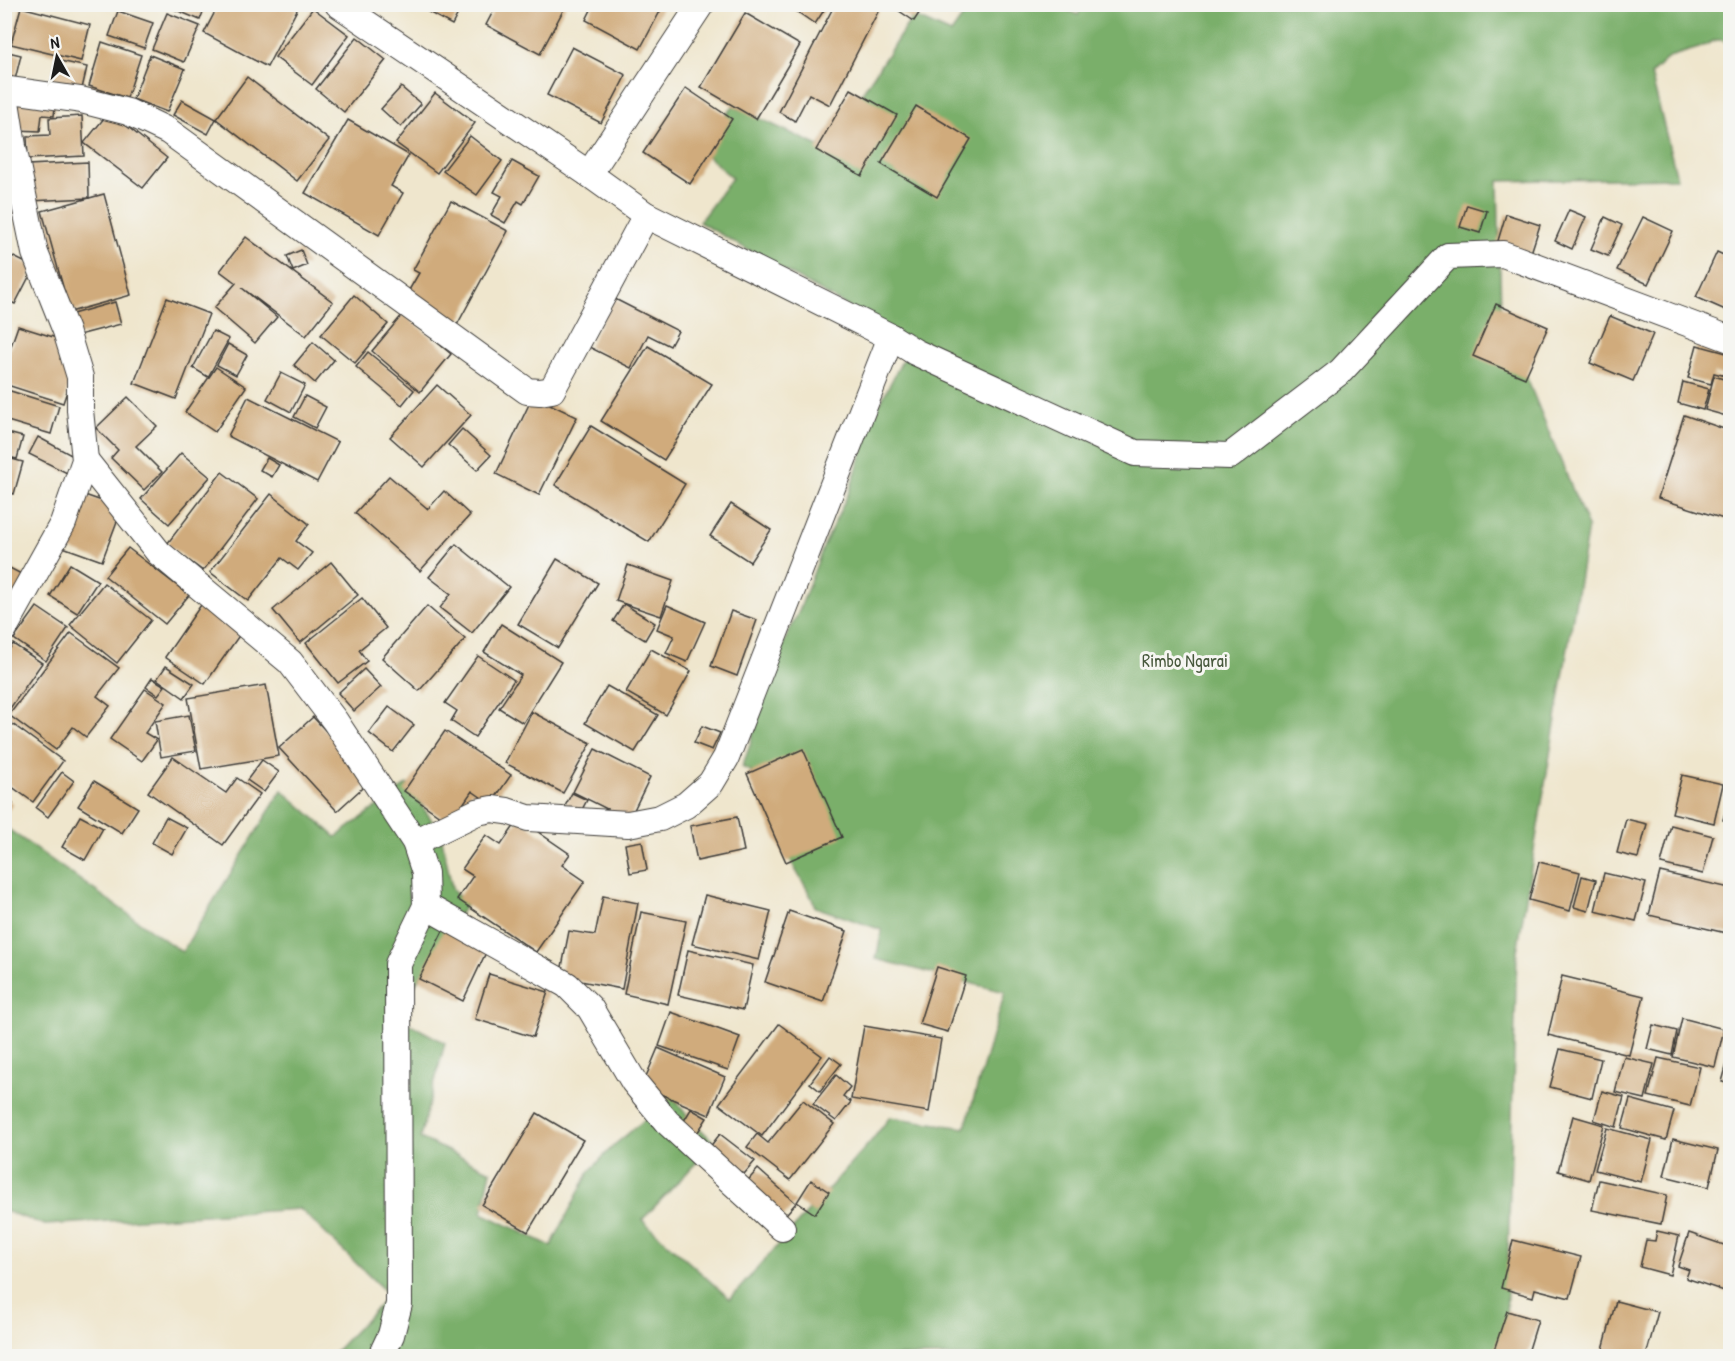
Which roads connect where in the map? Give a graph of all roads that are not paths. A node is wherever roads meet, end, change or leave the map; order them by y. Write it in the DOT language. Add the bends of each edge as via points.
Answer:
graph roads {
  1 [pos="338,4"];
  2 [pos="701,4"];
  3 [pos="589,174"];
  4 [pos="646,215"];
  5 [pos="891,337"];
  6 [pos="1731,339"];
  7 [pos="85,460"];
  8 [pos="4,629"];
  9 [pos="415,842"];
  10 [pos="426,906"];
  11 [pos="782,1228"];
  12 [pos="381,1356"];
  1 -- 3 [label="street"];
  2 -- 3 [label="street"];
  3 -- 4 [label="street"];
  4 -- 5 [label="street"];
  4 -- 7 [label="street" via="552,390 528,391 168,131 128,112 4,88 35,253 80,377"];
  5 -- 6 [label="street" via="915,352 1136,453 1230,456 1341,371 1448,256 1503,254"];
  5 -- 9 [label="street" via="726,758 711,783 686,805 660,818 628,824 528,818 492,809 477,812"];
  7 -- 8 [label="street" via="63,524"];
  7 -- 9 [label="street" via="159,553 290,662"];
  9 -- 10 [label="street" via="425,873"];
  10 -- 11 [label="street" via="574,991 590,1008 634,1082 661,1116"];
  10 -- 12 [label="street" via="398,964 399,1304"];
}
